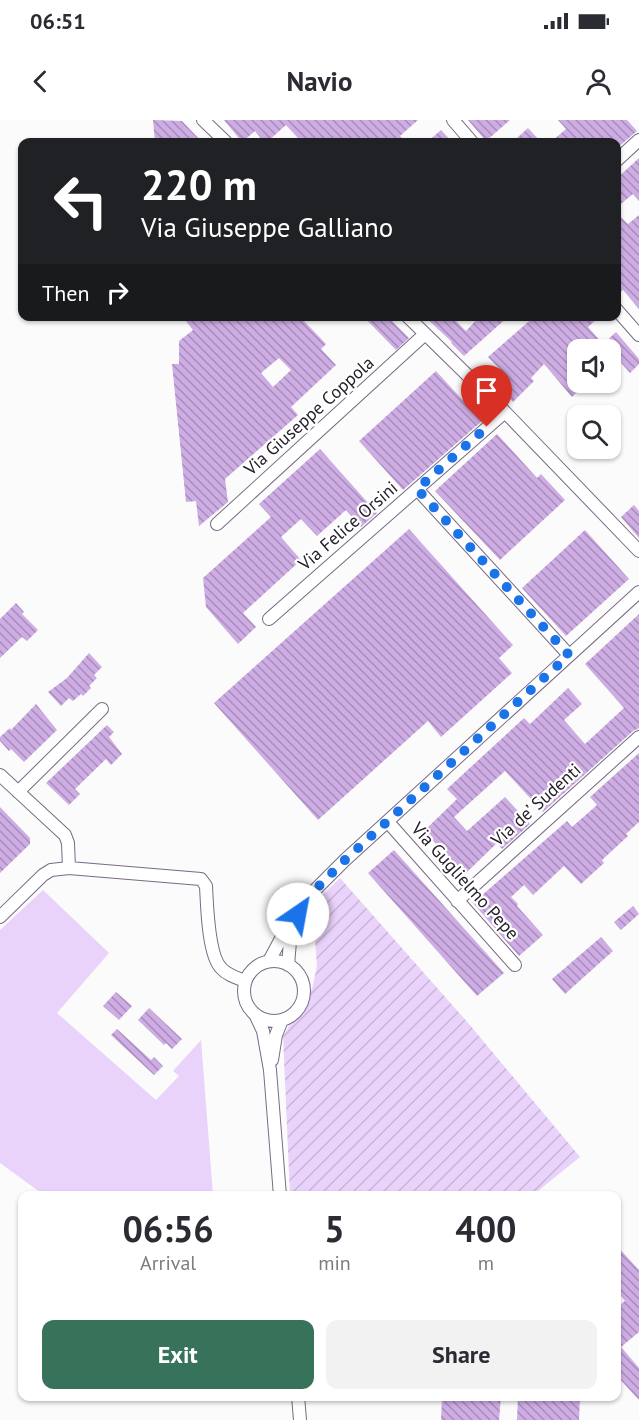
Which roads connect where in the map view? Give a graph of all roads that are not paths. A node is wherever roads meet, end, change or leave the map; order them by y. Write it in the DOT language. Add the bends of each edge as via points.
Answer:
graph roads {
  1 [pos="203,120"];
  2 [pos="453,120"];
  3 [pos="222,138"];
  4 [pos="469,138"];
  5 [pos="639,140"];
  6 [pos="621,156"];
  7 [pos="621,315"];
  8 [pos="412,321"];
  9 [pos="425,334"];
  10 [pos="639,335"];
  11 [pos="505,412"];
  12 [pos="417,489"];
  13 [pos="217,524"];
  14 [pos="639,551"];
  15 [pos="639,592"];
  16 [pos="269,619"];
  17 [pos="569,655"];
  18 [pos="102,709"];
  19 [pos="639,737"];
  20 [pos="0,775"];
  21 [pos="18,792"];
  22 [pos="388,822"];
  23 [pos="69,868"];
  24 [pos="306,899"];
  25 [pos="457,901"];
  26 [pos="0,917"];
  27 [pos="269,961"];
  28 [pos="288,964"];
  29 [pos="515,965"];
  30 [pos="245,981"];
  31 [pos="255,1014"];
  32 [pos="282,1020"];
  33 [pos="270,1070"];
  34 [pos="280,1191"];
  35 [pos="298,1401"];
  36 [pos="300,1420"];
  1 -- 3 [label="street"];
  2 -- 4 [label="street"];
  5 -- 6 [label="street"];
  7 -- 10 [label="street"];
  8 -- 9 [label="street"];
  9 -- 11 [label="street"];
  9 -- 13 [label="street, Via Giuseppe Coppola"];
  11 -- 12 [label="street, Via Felice Orsini"];
  11 -- 14 [label="street"];
  12 -- 16 [label="street, Via Felice Orsini"];
  12 -- 17 [label="street"];
  15 -- 17 [label="street"];
  17 -- 22 [label="street"];
  18 -- 21 [label="street"];
  19 -- 25 [label="street, Via de’ Sudenti"];
  20 -- 21 [label="street"];
  21 -- 23 [label="street" via="65,836"];
  22 -- 24 [label="street"];
  22 -- 25 [label="street, Via Guglielmo Pepe"];
  23 -- 26 [label="street" via="43,875"];
  23 -- 30 [label="street" via="201,879 206,886 211,940 220,968"];
  24 -- 27 [label="street"];
  24 -- 28 [label="street" via="291,930"];
  25 -- 29 [label="street, Via Guglielmo Pepe"];
  27 -- 28 [label="street"];
  27 -- 30 [label="street" via="257,966"];
  28 -- 32 [label="street" via="300,977 303,994 297,1010"];
  30 -- 31 [label="street" via="245,999"];
  31 -- 32 [label="street" via="265,1020"];
  31 -- 33 [label="street" via="263,1031"];
  32 -- 33 [label="street"];
  33 -- 34 [label="street"];
  35 -- 36 [label="street"];
}
